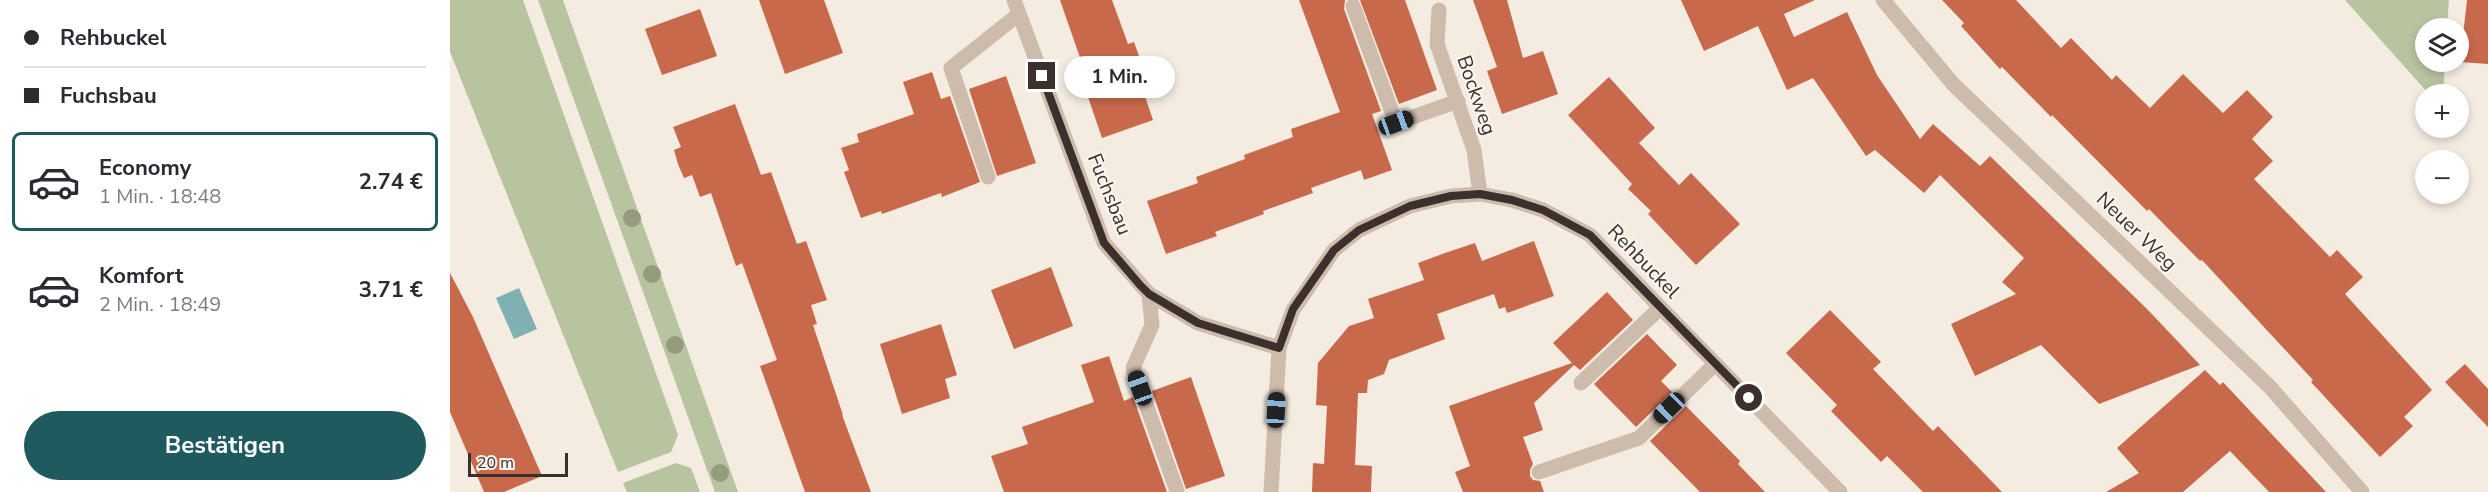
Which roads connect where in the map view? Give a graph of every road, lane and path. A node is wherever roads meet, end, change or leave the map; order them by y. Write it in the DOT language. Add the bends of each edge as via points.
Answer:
graph roads {
  1 [pos="1882,0"];
  2 [pos="1353,6"];
  3 [pos="1017,7"];
  4 [pos="1439,10"];
  5 [pos="1458,101"];
  6 [pos="988,177"];
  7 [pos="1480,194"];
  8 [pos="1149,294"];
  9 [pos="1660,308"];
  10 [pos="1279,348"];
  11 [pos="1715,364"];
  12 [pos="1581,382"];
  13 [pos="1539,472"];
  14 [pos="1178,491"];
  15 [pos="1271,492"];
  16 [pos="1840,492"];
  17 [pos="2362,492"];
  1 -- 17 [label="street, Neuer Weg" via="1953,84 2270,387"];
  2 -- 5 [label="street" via="1396,123"];
  3 -- 6 [label="street" via="951,68"];
  3 -- 8 [label="street, Fuchsbau" via="1104,243"];
  4 -- 5 [label="street, Bockweg" via="1437,44"];
  5 -- 7 [label="street, Bockweg" via="1474,150"];
  7 -- 9 [label="street, Rehbuckel" via="1543,210 1590,235"];
  7 -- 10 [label="street, Rehbuckel" via="1410,206 1359,230 1334,250 1293,309"];
  8 -- 10 [label="street, Fuchsbau" via="1198,323"];
  8 -- 14 [label="street" via="1152,325 1133,368"];
  9 -- 11 [label="street, Rehbuckel"];
  9 -- 12 [label="street"];
  10 -- 15 [label="street, Rehbuckel"];
  11 -- 13 [label="street" via="1639,438"];
  11 -- 16 [label="street, Rehbuckel"];
}
